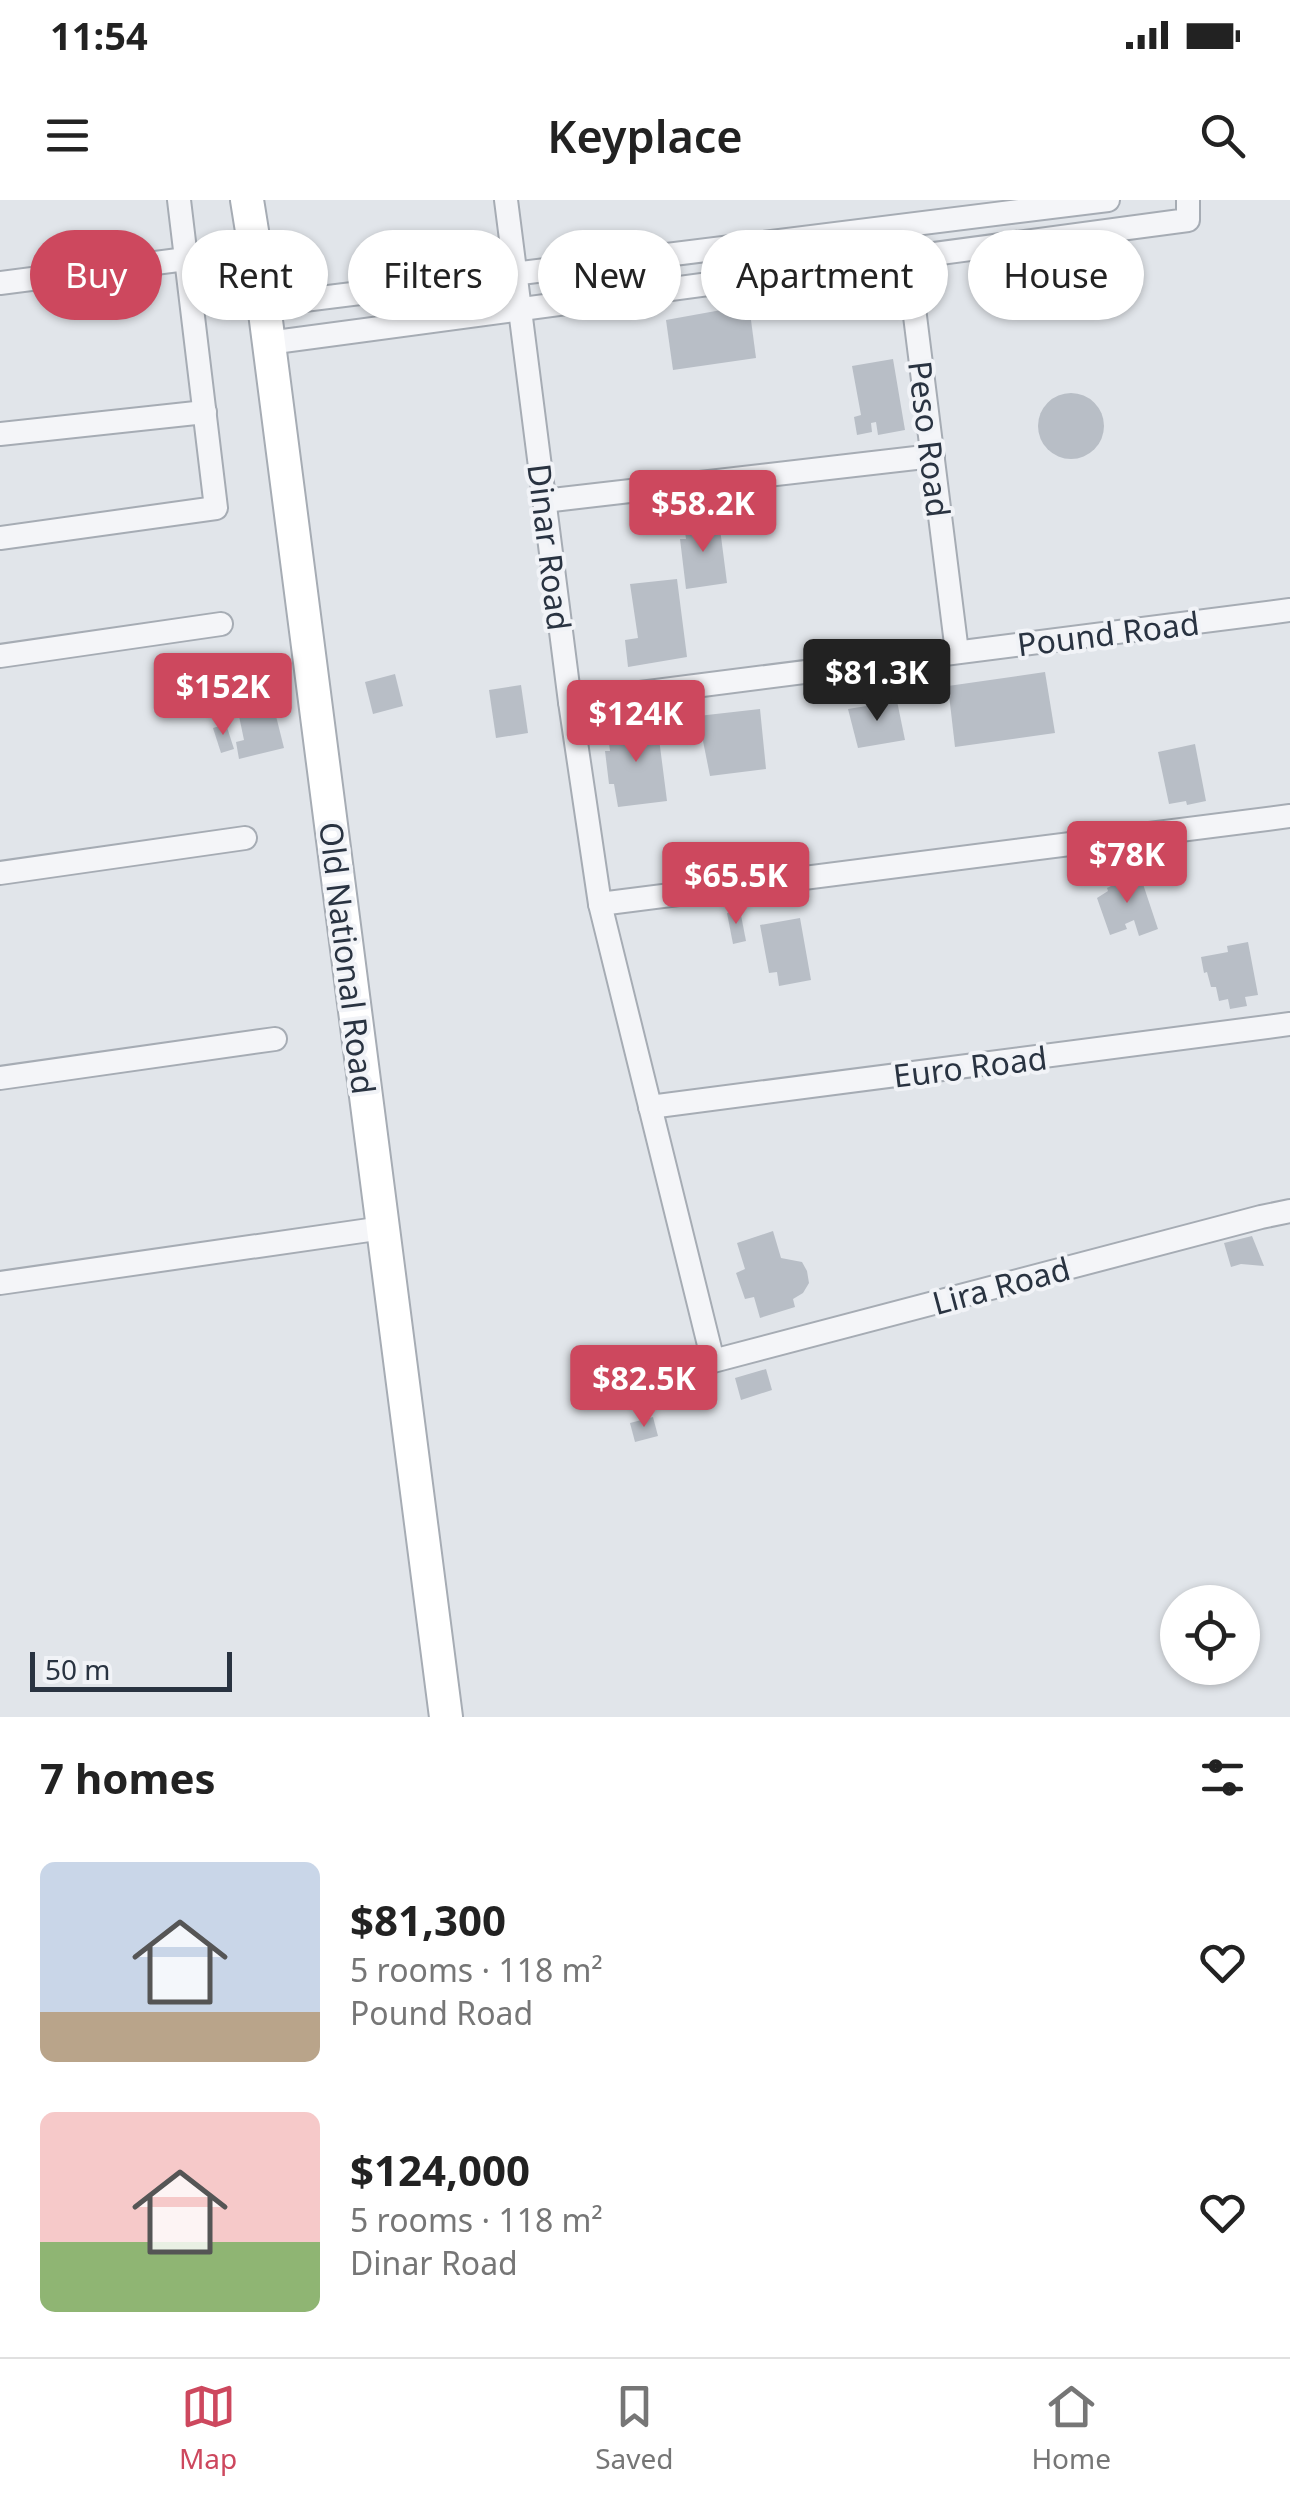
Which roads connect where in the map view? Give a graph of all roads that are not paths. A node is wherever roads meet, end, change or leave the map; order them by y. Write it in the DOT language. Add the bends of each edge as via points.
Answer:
graph roads {
  1 [pos="179,200"];
  2 [pos="246,200"];
  3 [pos="506,200"];
  4 [pos="1188,200"];
  5 [pos="1098,201"];
  6 [pos="903,226"];
  7 [pos="183,230"];
  8 [pos="251,230"];
  9 [pos="510,230"];
  10 [pos="904,230"];
  11 [pos="1096,230"];
  12 [pos="1111,230"];
  13 [pos="182,260"];
  14 [pos="518,274"];
  15 [pos="0,283"];
  16 [pos="701,285"];
  17 [pos="518,295"];
  18 [pos="520,309"];
  19 [pos="194,320"];
  20 [pos="266,320"];
  21 [pos="916,320"];
  22 [pos="268,343"];
  23 [pos="205,412"];
  24 [pos="0,434"];
  25 [pos="932,456"];
  26 [pos="544,501"];
  27 [pos="0,538"];
  28 [pos="1290,610"];
  29 [pos="221,624"];
  30 [pos="957,652"];
  31 [pos="0,656"];
  32 [pos="570,702"];
  33 [pos="1290,816"];
  34 [pos="245,838"];
  35 [pos="0,873"];
  36 [pos="600,904"];
  37 [pos="1290,1024"];
  38 [pos="276,1038"];
  39 [pos="0,1078"];
  40 [pos="650,1107"];
  41 [pos="1290,1212"];
  42 [pos="383,1228"];
  43 [pos="0,1283"];
  44 [pos="712,1360"];
  45 [pos="446,1717"];
  1 -- 7 [label="street"];
  2 -- 8 [label="main road, Old National Road"];
  3 -- 9 [label="street, Dinar Road"];
  4 -- 12 [label="street" via="1188,220"];
  5 -- 6 [label="street"];
  5 -- 11 [label="street"];
  6 -- 10 [label="street, Peso Road"];
  6 -- 14 [label="street"];
  13 -- 15 [label="street"];
  16 -- 18 [label="street"];
  17 -- 18 [label="street, Dinar Road"];
  18 -- 22 [label="street"];
  18 -- 26 [label="street, Dinar Road"];
  19 -- 23 [label="street"];
  20 -- 22 [label="main road, Old National Road"];
  21 -- 25 [label="street, Peso Road"];
  22 -- 42 [label="main road, Old National Road"];
  23 -- 24 [label="street"];
  23 -- 27 [label="street" via="216,508"];
  25 -- 26 [label="street"];
  25 -- 30 [label="street, Peso Road"];
  26 -- 32 [label="street, Dinar Road"];
  28 -- 30 [label="street, Pound Road"];
  29 -- 31 [label="street"];
  30 -- 32 [label="street, Pound Road"];
  32 -- 36 [label="street, Dinar Road"];
  33 -- 36 [label="street"];
  34 -- 35 [label="street"];
  36 -- 40 [label="street, Dinar Road"];
  37 -- 40 [label="street, Euro Road"];
  38 -- 39 [label="street"];
  40 -- 44 [label="street, Dinar Road"];
  41 -- 44 [label="street, Lira Road"];
  42 -- 43 [label="street"];
  42 -- 45 [label="main road, Old National Road"];
}
